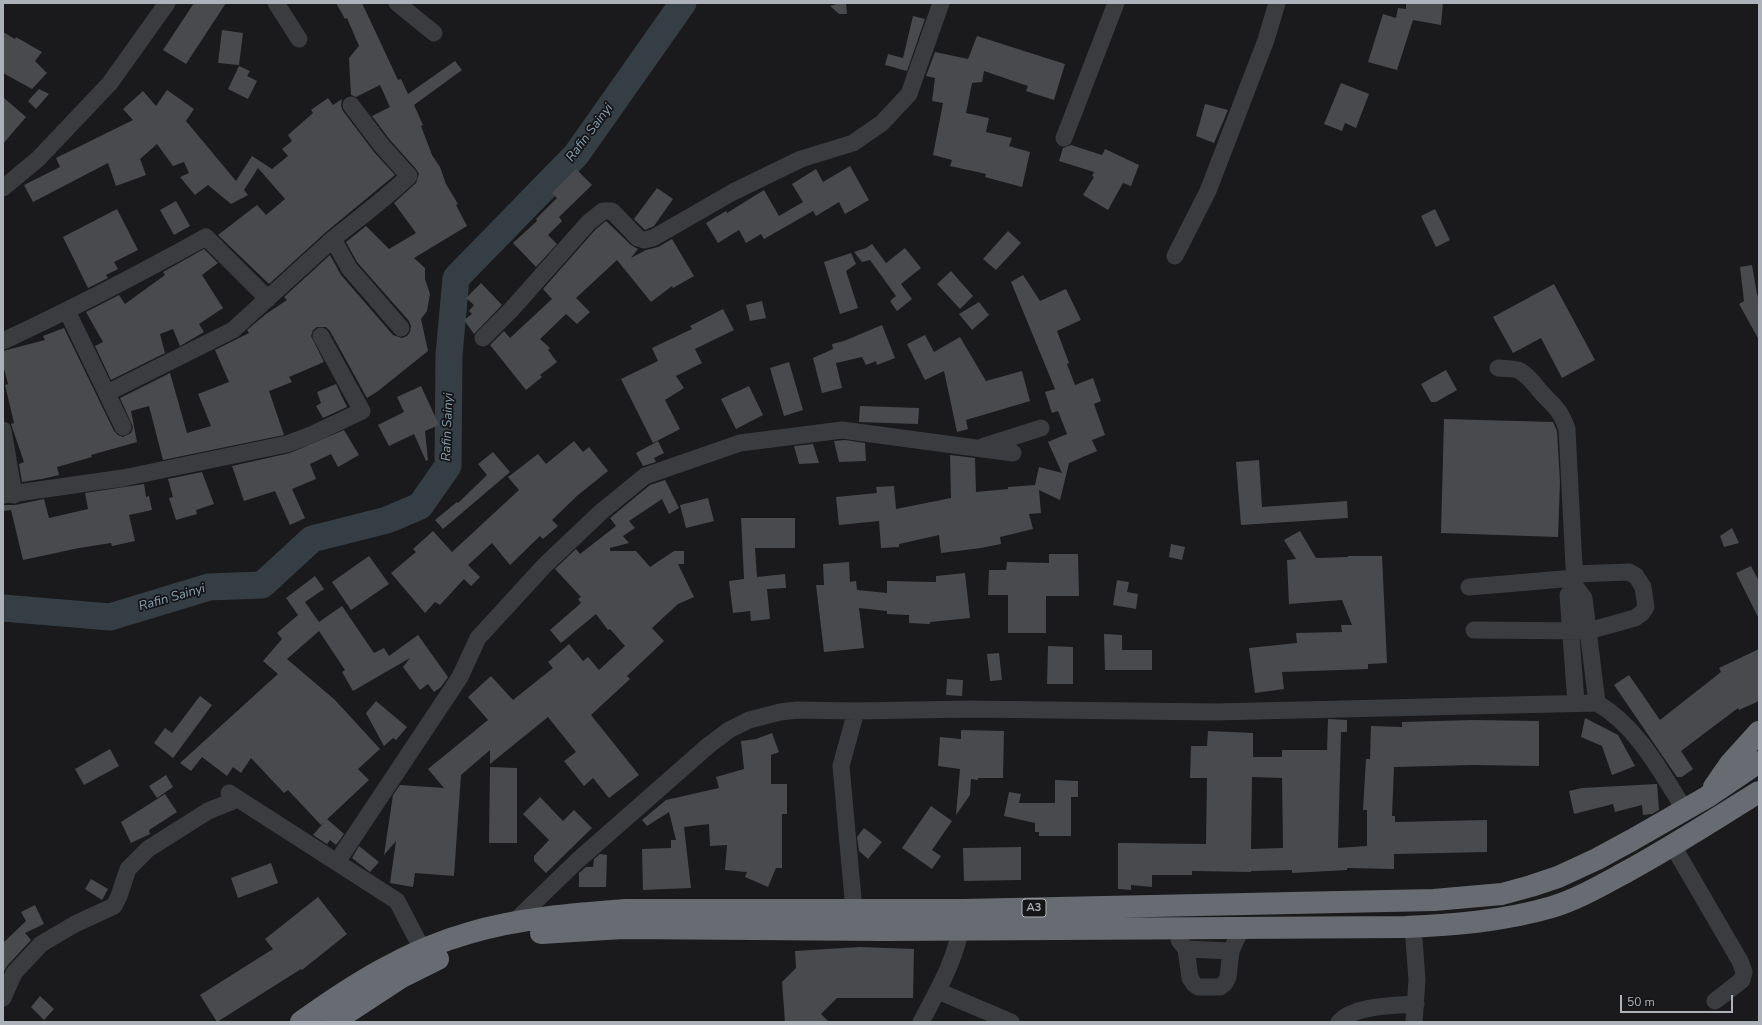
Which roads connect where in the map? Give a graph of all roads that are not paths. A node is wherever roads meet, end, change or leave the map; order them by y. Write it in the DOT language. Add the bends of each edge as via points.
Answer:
graph roads {
  1 [pos="167,3"];
  2 [pos="276,3"];
  3 [pos="942,3"];
  4 [pos="1116,3"];
  5 [pos="1277,3"];
  6 [pos="400,4"];
  7 [pos="434,33"];
  8 [pos="299,39"];
  9 [pos="351,105"];
  10 [pos="1064,138"];
  11 [pos="3,188"];
  12 [pos="333,239"];
  13 [pos="1175,256"];
  14 [pos="268,299"];
  15 [pos="68,311"];
  16 [pos="402,328"];
  17 [pos="321,336"];
  18 [pos="483,338"];
  19 [pos="3,341"];
  20 [pos="1498,368"];
  21 [pos="107,393"];
  22 [pos="123,426"];
  23 [pos="1042,428"];
  24 [pos="3,430"];
  25 [pos="980,447"];
  26 [pos="1013,453"];
  27 [pos="8,495"];
  28 [pos="1575,579"];
  29 [pos="1469,587"];
  30 [pos="1474,630"];
  31 [pos="1579,631"];
  32 [pos="1576,703"];
  33 [pos="1597,703"];
  34 [pos="856,711"];
  35 [pos="1759,732"];
  36 [pos="1759,762"];
  37 [pos="1759,792"];
  38 [pos="1707,797"];
  39 [pos="1685,810"];
  40 [pos="1673,846"];
  41 [pos="337,862"];
  42 [pos="854,910"];
  43 [pos="962,919"];
  44 [pos="513,923"];
  45 [pos="1413,926"];
  46 [pos="1242,927"];
  47 [pos="1169,928"];
  48 [pos="1186,949"];
  49 [pos="1231,951"];
  50 [pos="427,956"];
  51 [pos="8,968"];
  52 [pos="938,991"];
  53 [pos="3,998"];
  54 [pos="1715,1001"];
  55 [pos="1416,1004"];
  56 [pos="301,1022"];
  57 [pos="333,1022"];
  58 [pos="921,1022"];
  59 [pos="1011,1022"];
  60 [pos="1339,1022"];
  61 [pos="1414,1022"];
  1 -- 11 [label="street" via="110,83 38,159"];
  2 -- 8 [label="street"];
  3 -- 18 [label="street" via="910,94 882,123 853,143 801,159 733,192 653,238 638,238 612,211 603,211 589,222"];
  4 -- 10 [label="street"];
  5 -- 13 [label="street" via="1266,40 1208,191"];
  6 -- 7 [label="street"];
  9 -- 12 [label="street" via="409,176 386,198"];
  12 -- 14 [label="street"];
  12 -- 16 [label="street" via="349,268"];
  14 -- 15 [label="street" via="206,237"];
  14 -- 21 [label="street" via="233,330"];
  15 -- 19 [label="street"];
  15 -- 21 [label="street"];
  17 -- 27 [label="street" via="362,411 287,444 123,478"];
  20 -- 28 [label="street" via="1519,370 1562,415 1567,429"];
  21 -- 22 [label="street"];
  23 -- 25 [label="street"];
  24 -- 27 [label="street"];
  25 -- 26 [label="street"];
  25 -- 41 [label="street" via="842,430 740,443 645,476 601,512 545,565 478,638 460,677"];
  28 -- 29 [label="street"];
  28 -- 31 [label="street" via="1584,598"];
  28 -- 31 [label="street" via="1629,572 1636,576 1643,587 1646,608 1635,618"];
  30 -- 31 [label="street"];
  31 -- 32 [label="street"];
  31 -- 33 [label="street"];
  32 -- 33 [label="street"];
  32 -- 34 [label="street" via="1215,712"];
  33 -- 39 [label="street" via="1638,738"];
  34 -- 42 [label="street" via="841,766"];
  34 -- 44 [label="street" via="780,712 749,720 729,730 577,861"];
  35 -- 38 [label="highway" via="1730,764"];
  36 -- 38 [label="highway, A3"];
  37 -- 40 [label="highway, A3"];
  38 -- 39 [label="highway, A3"];
  39 -- 43 [label="highway, A3" via="1596,859 1531,886 1502,894 1434,900"];
  40 -- 45 [label="highway, A3" via="1591,891 1554,906 1464,924"];
  40 -- 54 [label="street" via="1744,972 1742,980"];
  41 -- 50 [label="street" via="397,901"];
  41 -- 51 [label="street" via="233,796 148,850 128,869 114,906 75,924"];
  42 -- 43 [label="highway, A3"];
  42 -- 44 [label="highway, A3" via="627,910 579,913"];
  43 -- 47 [label="highway, A3"];
  43 -- 50 [label="highway, A3" via="877,930 623,928 552,931"];
  43 -- 52 [label="street" via="952,960"];
  44 -- 50 [label="highway, A3" via="468,933"];
  45 -- 46 [label="highway, A3"];
  45 -- 55 [label="street"];
  46 -- 47 [label="highway, A3"];
  46 -- 49 [label="street"];
  47 -- 48 [label="street"];
  48 -- 49 [label="street"];
  48 -- 49 [label="street" via="1190,978 1198,987 1220,987 1225,983"];
  50 -- 56 [label="highway, A3" via="384,969"];
  50 -- 57 [label="highway, A3"];
  51 -- 53 [label="street"];
  52 -- 58 [label="street"];
  52 -- 59 [label="street"];
  55 -- 60 [label="street" via="1361,1010 1347,1014"];
  55 -- 61 [label="street"];
}
